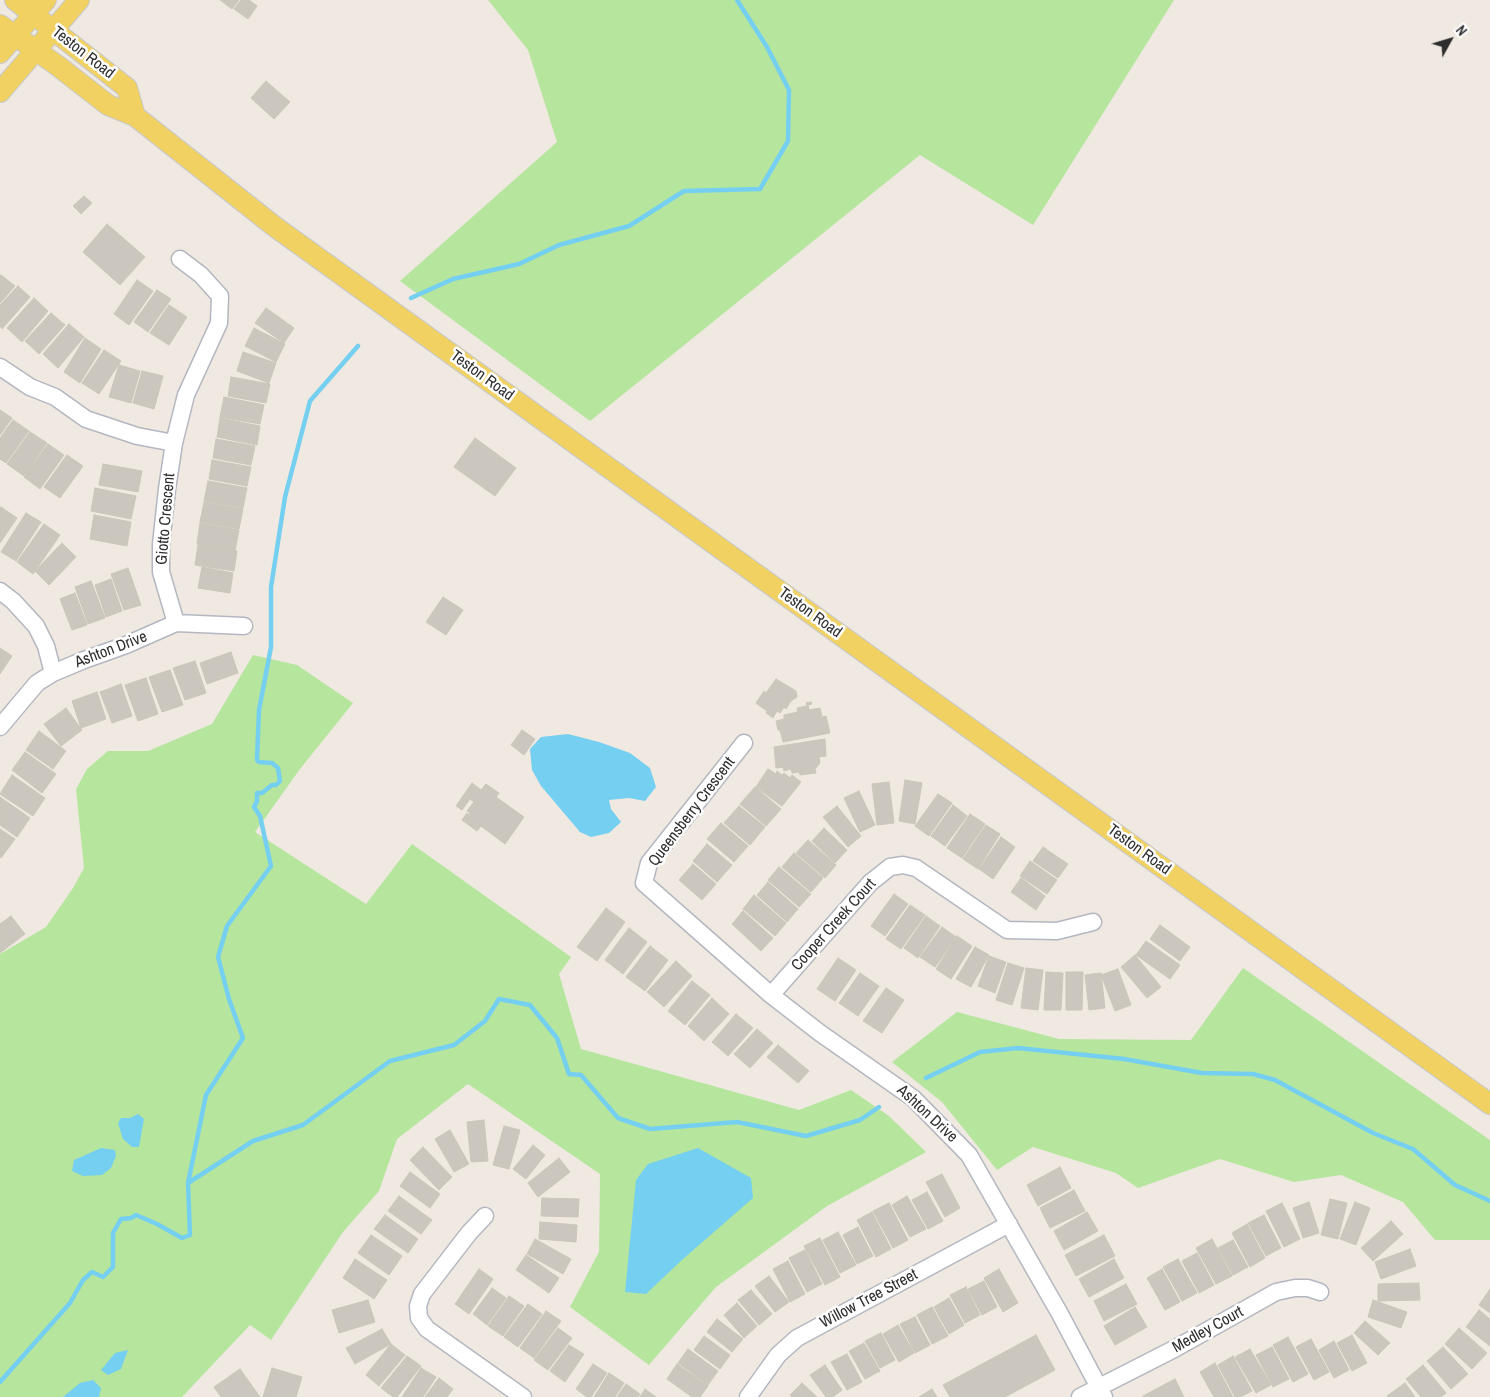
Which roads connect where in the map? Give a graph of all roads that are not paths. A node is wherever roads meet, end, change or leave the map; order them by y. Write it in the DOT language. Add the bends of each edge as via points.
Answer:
graph roads {
  1 [pos="15,0"];
  2 [pos="79,0"];
  3 [pos="40,7"];
  4 [pos="53,30"];
  5 [pos="8,31"];
  6 [pos="36,51"];
  7 [pos="0,53"];
  8 [pos="0,92"];
  9 [pos="135,116"];
  10 [pos="180,259"];
  11 [pos="0,367"];
  12 [pos="174,442"];
  13 [pos="0,591"];
  14 [pos="176,623"];
  15 [pos="244,626"];
  16 [pos="53,673"];
  17 [pos="0,727"];
  18 [pos="744,743"];
  19 [pos="644,883"];
  20 [pos="1093,922"];
  21 [pos="771,995"];
  22 [pos="1490,1104"];
  23 [pos="485,1216"];
  24 [pos="1009,1224"];
  25 [pos="1320,1292"];
  26 [pos="1101,1392"];
  27 [pos="523,1397"];
  28 [pos="748,1397"];
  29 [pos="1080,1397"];
  1 -- 3 [label="main road, Teston Road"];
  2 -- 4 [label="main road"];
  3 -- 4 [label="main road, Teston Road"];
  3 -- 5 [label="main road"];
  4 -- 6 [label="main road"];
  4 -- 9 [label="main road, Teston Road" via="127,88"];
  5 -- 6 [label="main road, Teston Road"];
  5 -- 7 [label="main road"];
  6 -- 8 [label="main road"];
  6 -- 9 [label="main road, Teston Road" via="108,105"];
  9 -- 22 [label="main road, Teston Road" via="282,232"];
  10 -- 12 [label="street, Giotto Crescent" via="201,275 220,296 219,323 186,395"];
  11 -- 12 [label="street" via="86,420 137,436"];
  12 -- 14 [label="street, Giotto Crescent" via="161,544 161,572"];
  13 -- 16 [label="street" via="36,626 46,646"];
  14 -- 15 [label="street, Ashton Drive"];
  14 -- 16 [label="street, Ashton Drive"];
  16 -- 17 [label="street, Ashton Drive" via="36,683"];
  18 -- 19 [label="street, Queensberry Crescent" via="649,864"];
  19 -- 21 [label="street, Ashton Drive"];
  20 -- 21 [label="street, Cooper Creek Court" via="1057,932 1007,930 916,868 890,867 870,883"];
  21 -- 24 [label="street, Ashton Drive" via="914,1098 969,1155"];
  23 -- 27 [label="street" via="422,1294 419,1318 427,1329"];
  24 -- 26 [label="street, Ashton Drive"];
  24 -- 28 [label="street, Willow Tree Street" via="797,1338 778,1355"];
  25 -- 26 [label="street, Medley Court" via="1295,1288 1276,1292"];
  26 -- 29 [label="street, Medley Court"];
}
